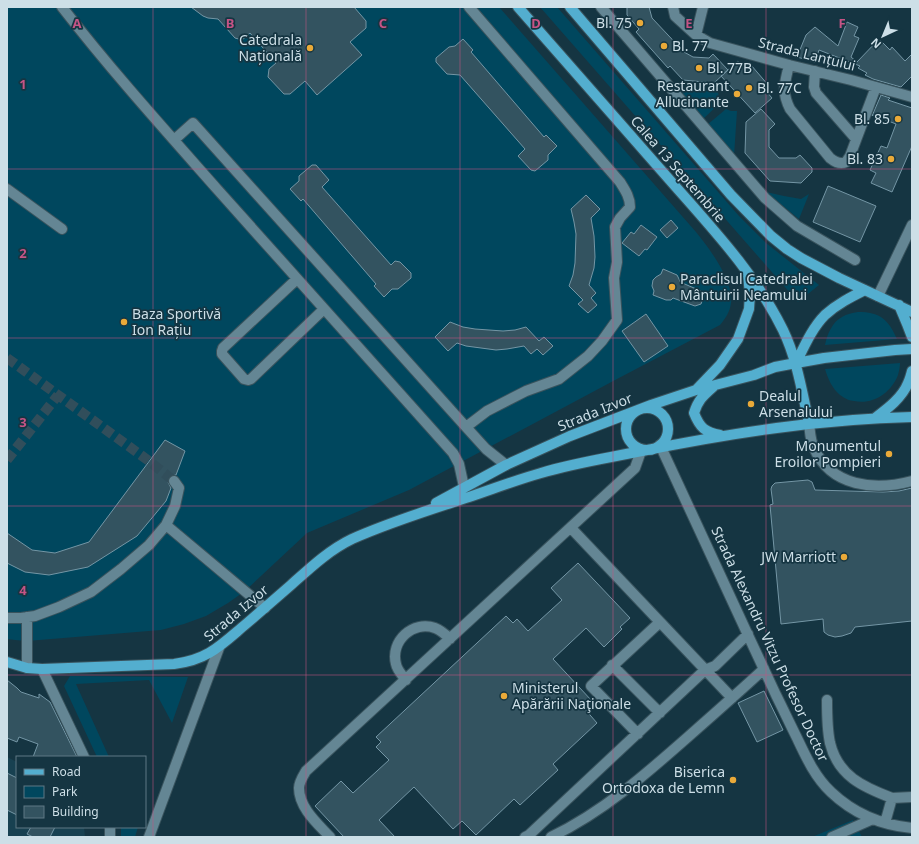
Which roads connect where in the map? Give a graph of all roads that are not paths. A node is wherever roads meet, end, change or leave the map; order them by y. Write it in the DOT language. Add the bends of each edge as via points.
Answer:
graph roads {
  1 [pos="62,7"];
  2 [pos="469,7"];
  3 [pos="518,7"];
  4 [pos="570,7"];
  5 [pos="601,7"];
  6 [pos="673,7"];
  7 [pos="703,7"];
  8 [pos="696,35"];
  9 [pos="789,65"];
  10 [pos="815,71"];
  11 [pos="876,87"];
  12 [pos="912,97"];
  13 [pos="856,139"];
  14 [pos="174,140"];
  15 [pos="7,189"];
  16 [pos="912,226"];
  17 [pos="62,229"];
  18 [pos="855,260"];
  19 [pos="748,274"];
  20 [pos="297,279"];
  21 [pos="865,290"];
  22 [pos="878,296"];
  23 [pos="899,305"];
  24 [pos="324,309"];
  25 [pos="912,312"];
  26 [pos="912,337"];
  27 [pos="912,349"];
  28 [pos="796,363"];
  29 [pos="912,371"];
  30 [pos="716,385"];
  31 [pos="696,390"];
  32 [pos="641,408"];
  33 [pos="875,418"];
  34 [pos="912,418"];
  35 [pos="808,423"];
  36 [pos="466,427"];
  37 [pos="725,436"];
  38 [pos="653,448"];
  39 [pos="506,465"];
  40 [pos="174,481"];
  41 [pos="912,481"];
  42 [pos="464,487"];
  43 [pos="415,514"];
  44 [pos="166,525"];
  45 [pos="571,528"];
  46 [pos="265,608"];
  47 [pos="27,617"];
  48 [pos="7,618"];
  49 [pos="660,622"];
  50 [pos="748,634"];
  51 [pos="450,639"];
  52 [pos="218,648"];
  53 [pos="7,662"];
  54 [pos="612,665"];
  55 [pos="27,668"];
  56 [pos="42,669"];
  57 [pos="764,669"];
  58 [pos="705,670"];
  59 [pos="406,680"];
  60 [pos="732,698"];
  61 [pos="827,700"];
  62 [pos="660,713"];
  63 [pos="638,734"];
  64 [pos="84,756"];
  65 [pos="892,798"];
  66 [pos="912,798"];
  67 [pos="873,819"];
  68 [pos="885,823"];
  69 [pos="912,828"];
  70 [pos="149,837"];
  71 [pos="330,837"];
  72 [pos="525,837"];
  73 [pos="551,837"];
  74 [pos="832,837"];
  1 -- 14 [label="street"];
  2 -- 36 [label="street" via="620,182 627,193 630,207 615,227 617,262 614,278 617,320 602,341 559,379 526,391 487,411"];
  3 -- 19 [label="main road, Calea 13 Septembrie" via="702,217"];
  4 -- 21 [label="main road, Calea 13 Septembrie" via="731,195 771,236 801,258"];
  5 -- 18 [label="street" via="765,198 797,226"];
  6 -- 8 [label="street, Strada Lanțului" via="675,16"];
  7 -- 8 [label="street"];
  8 -- 9 [label="street, Strada Lanțului" via="710,43"];
  9 -- 10 [label="street, Strada Lanțului"];
  9 -- 13 [label="street" via="784,95 790,109 830,158 842,164 846,162"];
  10 -- 11 [label="street, Strada Lanțului"];
  10 -- 13 [label="street" via="816,93"];
  11 -- 12 [label="street, Strada Lanțului"];
  11 -- 13 [label="street"];
  14 -- 20 [label="street"];
  14 -- 36 [label="street" via="193,123"];
  15 -- 17 [label="street"];
  16 -- 22 [label="street"];
  19 -- 28 [label="main road, Calea 13 Septembrie" via="772,310"];
  19 -- 31 [label="main road" via="749,309 738,339 720,365"];
  20 -- 24 [label="street"];
  20 -- 24 [label="street" via="223,348 222,354 244,379 251,379"];
  21 -- 22 [label="main road, Calea 13 Septembrie"];
  21 -- 28 [label="main road" via="842,302 824,316 815,327"];
  22 -- 23 [label="main road, Calea 13 Septembrie"];
  23 -- 25 [label="main road"];
  23 -- 26 [label="main road"];
  24 -- 42 [label="street" via="453,453 459,464"];
  27 -- 28 [label="main road"];
  28 -- 30 [label="main road, Strada Izvor"];
  28 -- 35 [label="main road, Calea 13 Septembrie"];
  29 -- 33 [label="main road" via="908,384 899,396"];
  30 -- 31 [label="main road, Strada Izvor"];
  30 -- 37 [label="main road" via="702,396 694,413 704,430"];
  31 -- 32 [label="main road, Strada Izvor"];
  32 -- 38 [label="main road" via="655,409 666,419 668,433 665,440"];
  32 -- 38 [label="main road" via="630,416 627,422 627,435 635,446 641,449"];
  32 -- 39 [label="main road, Strada Izvor"];
  33 -- 34 [label="main road"];
  33 -- 35 [label="main road"];
  35 -- 37 [label="main road, Strada Izvor"];
  35 -- 41 [label="street" via="813,447 820,459 829,469 849,482 876,486"];
  36 -- 39 [label="street" via="486,449"];
  37 -- 38 [label="main road, Strada Izvor"];
  38 -- 43 [label="main road, Strada Izvor" via="541,472"];
  38 -- 45 [label="street"];
  38 -- 50 [label="street, Strada Alexandru Vitzu Profesor Doctor"];
  39 -- 42 [label="main road, Strada Izvor"];
  40 -- 44 [label="street" via="179,488 175,506"];
  42 -- 43 [label="main road, Strada Izvor"];
  43 -- 46 [label="main road, Strada Izvor" via="350,540 318,562"];
  44 -- 46 [label="street"];
  44 -- 47 [label="street" via="149,545 91,592 36,616"];
  45 -- 49 [label="street"];
  45 -- 51 [label="street"];
  46 -- 52 [label="main road, Strada Izvor"];
  47 -- 48 [label="street"];
  47 -- 55 [label="street"];
  49 -- 54 [label="street"];
  49 -- 58 [label="street"];
  50 -- 57 [label="street, Strada Alexandru Vitzu Profesor Doctor"];
  50 -- 58 [label="street" via="715,666"];
  51 -- 59 [label="street"];
  51 -- 59 [label="street" via="436,628 426,626 408,631 401,638 395,655 396,665"];
  52 -- 56 [label="main road, Strada Izvor" via="185,662"];
  52 -- 70 [label="street"];
  53 -- 55 [label="main road, Strada Izvor"];
  54 -- 62 [label="street"];
  54 -- 63 [label="street" via="590,686"];
  55 -- 56 [label="main road, Strada Izvor"];
  56 -- 64 [label="street"];
  57 -- 60 [label="street"];
  57 -- 67 [label="street, Strada Alexandru Vitzu Profesor Doctor" via="810,765 819,778 841,800 864,816"];
  58 -- 60 [label="street"];
  58 -- 62 [label="street"];
  59 -- 71 [label="street" via="306,771 301,780 299,788 304,807"];
  60 -- 73 [label="street" via="629,788"];
  61 -- 65 [label="street" via="830,743 837,761 849,775 867,788"];
  62 -- 63 [label="street"];
  63 -- 72 [label="street"];
  65 -- 66 [label="street"];
  65 -- 68 [label="street"];
  67 -- 68 [label="street, Strada Alexandru Vitzu Profesor Doctor"];
  67 -- 74 [label="street"];
  68 -- 69 [label="street, Strada Alexandru Vitzu Profesor Doctor"];
}
